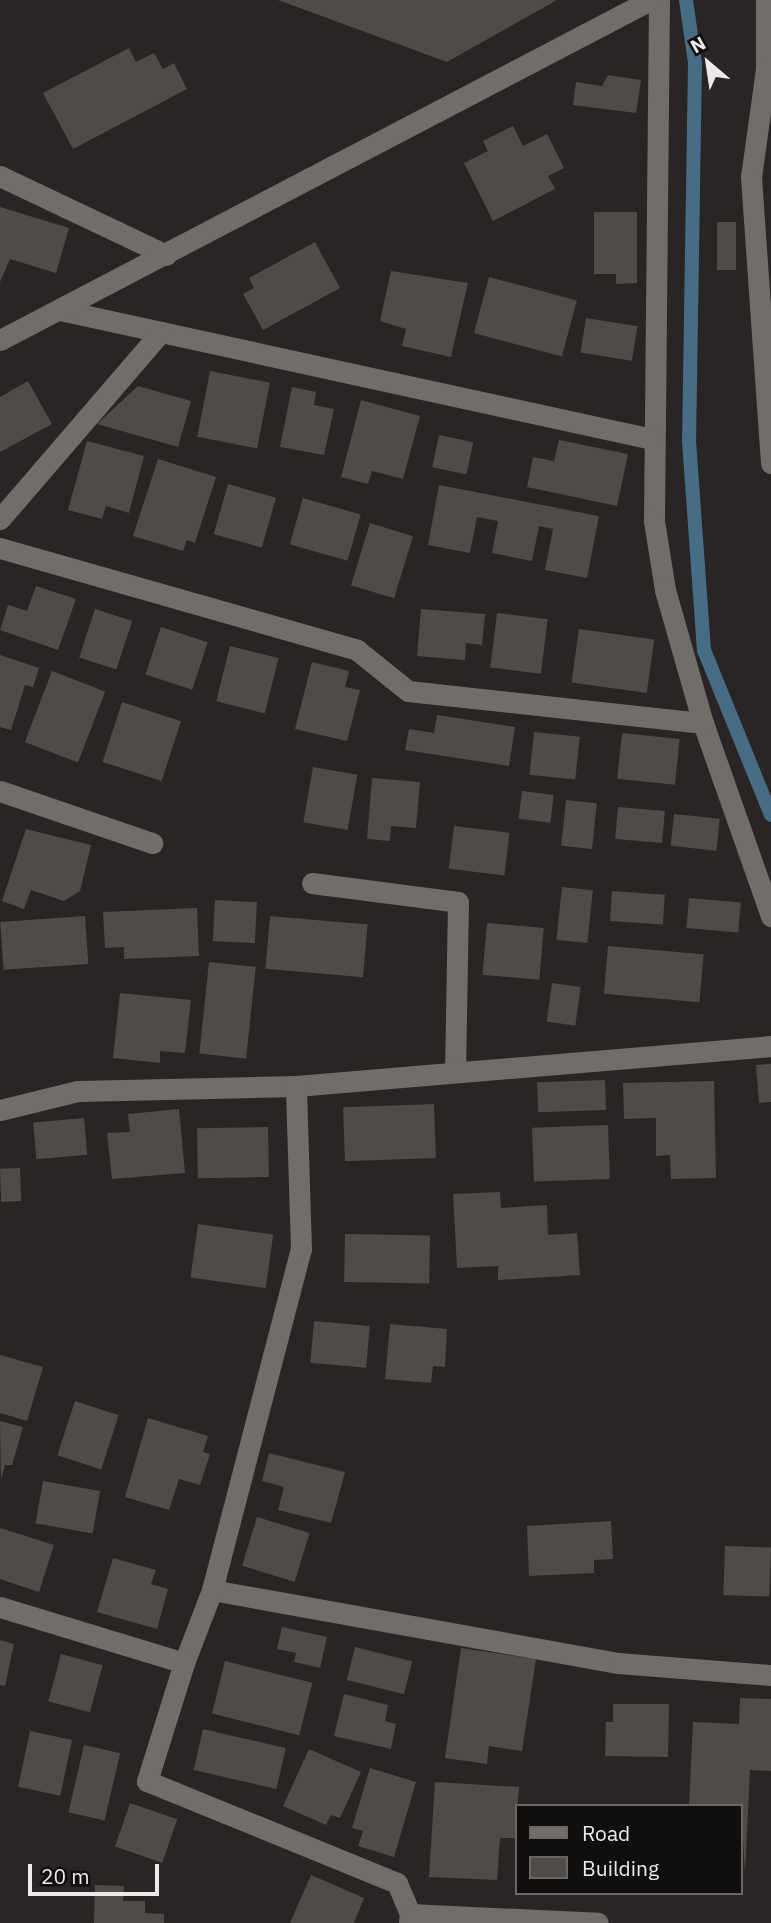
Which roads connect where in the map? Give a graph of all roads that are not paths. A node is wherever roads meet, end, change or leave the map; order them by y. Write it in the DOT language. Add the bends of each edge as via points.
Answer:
graph roads {
  1 [pos="650,0"];
  2 [pos="659,0"];
  3 [pos="766,0"];
  4 [pos="768,69"];
  5 [pos="0,176"];
  6 [pos="166,256"];
  7 [pos="766,281"];
  8 [pos="60,310"];
  9 [pos="161,332"];
  10 [pos="0,340"];
  11 [pos="652,439"];
  12 [pos="771,463"];
  13 [pos="0,519"];
  14 [pos="0,548"];
  15 [pos="702,723"];
  16 [pos="0,791"];
  17 [pos="152,843"];
  18 [pos="312,883"];
  19 [pos="771,916"];
  20 [pos="771,1046"];
  21 [pos="455,1069"];
  22 [pos="296,1086"];
  23 [pos="0,1110"];
  24 [pos="212,1590"];
  25 [pos="0,1607"];
  26 [pos="184,1663"];
  27 [pos="771,1675"];
  28 [pos="409,1919"];
  29 [pos="598,1923"];
  1 -- 6 [label="street"];
  2 -- 11 [label="street"];
  3 -- 4 [label="street"];
  4 -- 7 [label="street" via="751,177"];
  5 -- 6 [label="street"];
  6 -- 8 [label="street"];
  7 -- 12 [label="street"];
  8 -- 9 [label="street"];
  8 -- 10 [label="street"];
  9 -- 11 [label="street"];
  9 -- 13 [label="street"];
  11 -- 15 [label="street" via="654,521 665,590"];
  14 -- 15 [label="street" via="357,650 408,691"];
  15 -- 19 [label="street"];
  16 -- 17 [label="street"];
  18 -- 21 [label="street" via="458,902"];
  20 -- 21 [label="street"];
  21 -- 22 [label="street"];
  22 -- 23 [label="street" via="78,1091"];
  22 -- 24 [label="street" via="301,1249"];
  24 -- 26 [label="street"];
  24 -- 27 [label="street" via="618,1663"];
  25 -- 26 [label="street"];
  26 -- 28 [label="street" via="147,1781 397,1883"];
  28 -- 29 [label="street"];
}
